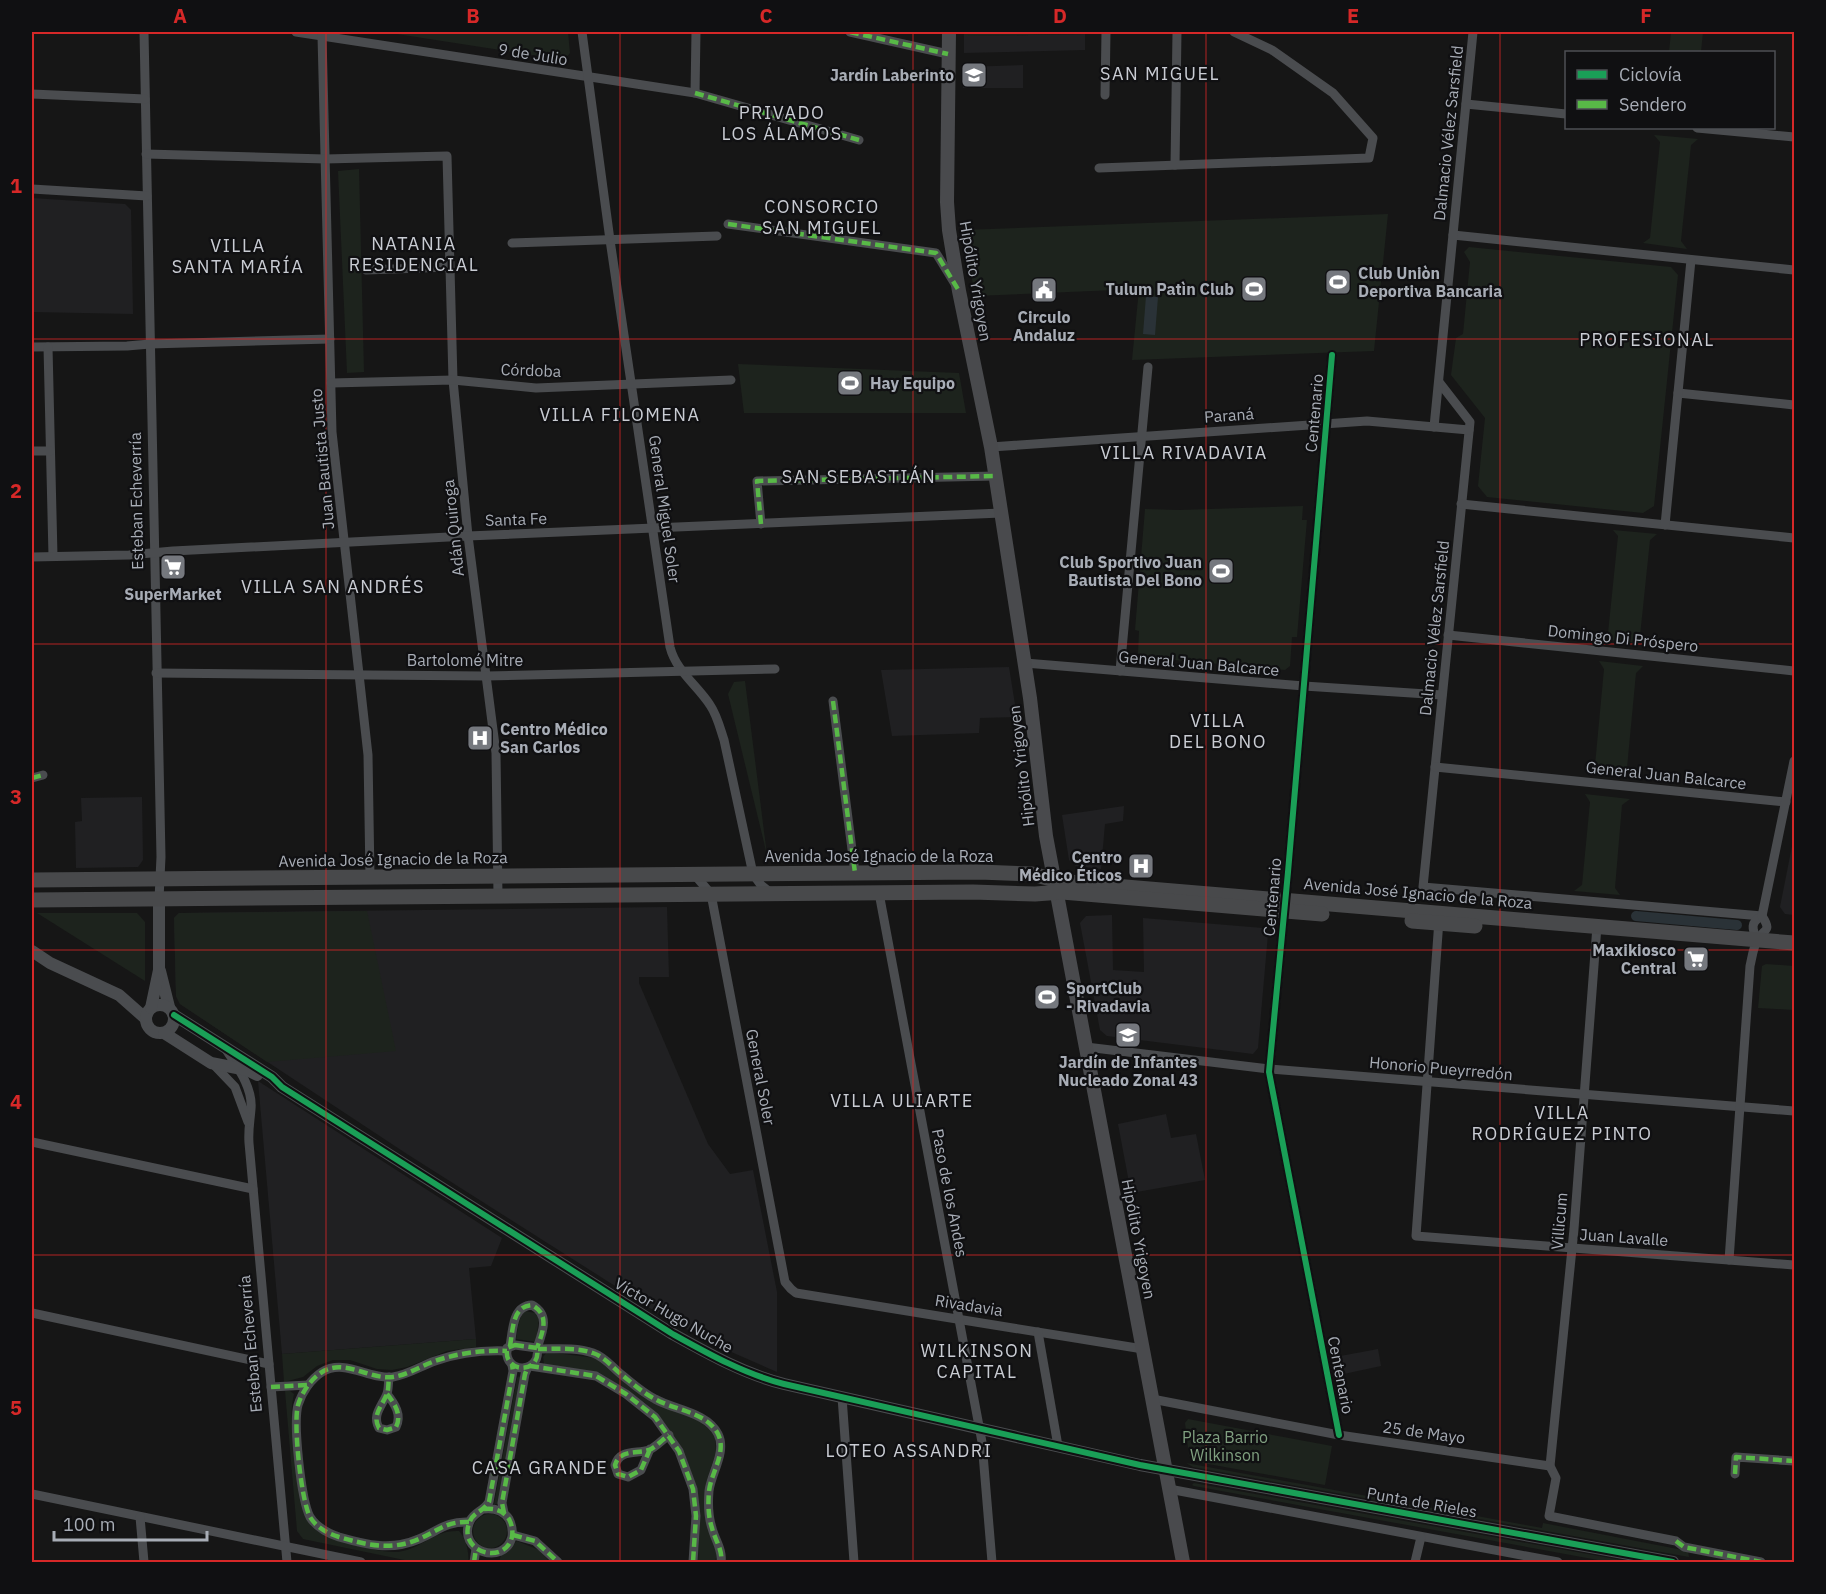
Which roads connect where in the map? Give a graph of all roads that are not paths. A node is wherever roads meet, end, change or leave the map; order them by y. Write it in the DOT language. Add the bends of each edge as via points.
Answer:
graph roads {
  1 [pos="144,32"];
  2 [pos="296,32"];
  3 [pos="582,32"];
  4 [pos="696,32"];
  5 [pos="850,32"];
  6 [pos="949,32"];
  7 [pos="1106,32"];
  8 [pos="1177,32"];
  9 [pos="1234,32"];
  10 [pos="1473,32"];
  11 [pos="322,36"];
  12 [pos="357,36"];
  13 [pos="948,54"];
  14 [pos="587,78"];
  15 [pos="695,93"];
  16 [pos="32,94"];
  17 [pos="1105,95"];
  18 [pos="145,99"];
  19 [pos="1466,104"];
  20 [pos="1565,114"];
  21 [pos="1708,129"];
  22 [pos="1794,137"];
  23 [pos="859,140"];
  24 [pos="146,154"];
  25 [pos="325,159"];
  26 [pos="1175,165"];
  27 [pos="1099,168"];
  28 [pos="32,189"];
  29 [pos="147,196"];
  30 [pos="728,224"];
  31 [pos="1453,235"];
  32 [pos="717,236"];
  33 [pos="610,240"];
  34 [pos="512,243"];
  35 [pos="1691,260"];
  36 [pos="449,267"];
  37 [pos="366,270"];
  38 [pos="1794,270"];
  39 [pos="959,291"];
  40 [pos="330,339"];
  41 [pos="150,344"];
  42 [pos="32,347"];
  43 [pos="48,347"];
  44 [pos="1332,355"];
  45 [pos="1148,367"];
  46 [pos="453,380"];
  47 [pos="730,380"];
  48 [pos="1439,382"];
  49 [pos="330,383"];
  50 [pos="632,384"];
  51 [pos="1678,393"];
  52 [pos="1794,405"];
  53 [pos="1326,424"];
  54 [pos="1434,427"];
  55 [pos="1469,430"];
  56 [pos="1142,437"];
  57 [pos="991,447"];
  58 [pos="32,451"];
  59 [pos="50,451"];
  60 [pos="996,476"];
  61 [pos="1461,504"];
  62 [pos="1001,513"];
  63 [pos="761,524"];
  64 [pos="1665,525"];
  65 [pos="653,528"];
  66 [pos="468,536"];
  67 [pos="1794,538"];
  68 [pos="344,542"];
  69 [pos="154,553"];
  70 [pos="53,556"];
  71 [pos="32,557"];
  72 [pos="1448,635"];
  73 [pos="1025,663"];
  74 [pos="775,669"];
  75 [pos="682,671"];
  76 [pos="1120,671"];
  77 [pos="1794,671"];
  78 [pos="156,673"];
  79 [pos="359,675"];
  80 [pos="486,676"];
  81 [pos="1304,686"];
  82 [pos="1442,695"];
  83 [pos="833,701"];
  84 [pos="1794,762"];
  85 [pos="1435,767"];
  86 [pos="43,775"];
  87 [pos="32,778"];
  88 [pos="1786,802"];
  89 [pos="855,873"];
  90 [pos="694,874"];
  91 [pos="753,874"];
  92 [pos="497,876"];
  93 [pos="370,877"];
  94 [pos="159,879"];
  95 [pos="32,880"];
  96 [pos="1056,886"];
  97 [pos="879,893"];
  98 [pos="711,894"];
  99 [pos="773,894"];
  100 [pos="498,896"];
  101 [pos="159,899"];
  102 [pos="32,900"];
  103 [pos="1285,905"];
  104 [pos="1762,916"];
  105 [pos="1440,918"];
  106 [pos="1596,931"];
  107 [pos="1794,943"];
  108 [pos="1756,945"];
  109 [pos="32,951"];
  110 [pos="1794,953"];
  111 [pos="159,970"];
  112 [pos="171,1011"];
  113 [pos="148,1013"];
  114 [pos="164,1033"];
  115 [pos="1086,1047"];
  116 [pos="225,1048"];
  117 [pos="211,1063"];
  118 [pos="238,1069"];
  119 [pos="1269,1069"];
  120 [pos="1428,1082"];
  121 [pos="282,1087"];
  122 [pos="1584,1094"];
  123 [pos="1740,1106"];
  124 [pos="1794,1111"];
  125 [pos="248,1122"];
  126 [pos="32,1142"];
  127 [pos="253,1189"];
  128 [pos="1572,1248"];
  129 [pos="1729,1260"];
  130 [pos="1794,1265"];
  131 [pos="791,1289"];
  132 [pos="32,1313"];
  133 [pos="958,1319"];
  134 [pos="1038,1332"];
  135 [pos="508,1348"];
  136 [pos="538,1348"];
  137 [pos="1143,1349"];
  138 [pos="269,1364"];
  139 [pos="512,1365"];
  140 [pos="529,1367"];
  141 [pos="389,1377"];
  142 [pos="308,1385"];
  143 [pos="271,1387"];
  144 [pos="387,1394"];
  145 [pos="842,1397"];
  146 [pos="1152,1399"];
  147 [pos="979,1428"];
  148 [pos="669,1435"];
  149 [pos="1339,1435"];
  150 [pos="1058,1446"];
  151 [pos="650,1449"];
  152 [pos="1794,1461"];
  153 [pos="1550,1466"];
  154 [pos="1166,1469"];
  155 [pos="1735,1474"];
  156 [pos="1169,1489"];
  157 [pos="32,1494"];
  158 [pos="484,1509"];
  159 [pos="504,1513"];
  160 [pos="140,1517"];
  161 [pos="470,1522"];
  162 [pos="513,1535"];
  163 [pos="1421,1537"];
  164 [pos="285,1547"];
  165 [pos="476,1549"];
  166 [pos="495,1558"];
  167 [pos="144,1563"];
  168 [pos="287,1563"];
  169 [pos="361,1563"];
  170 [pos="474,1563"];
  171 [pos="558,1563"];
  172 [pos="693,1563"];
  173 [pos="721,1563"];
  174 [pos="854,1563"];
  175 [pos="992,1563"];
  176 [pos="1183,1563"];
  177 [pos="1415,1563"];
  178 [pos="1558,1563"];
  179 [pos="1673,1563"];
  180 [pos="1761,1563"];
  1 -- 18 [label="street, Esteban Echeverría"];
  2 -- 11 [label="street, 9 de Julio"];
  3 -- 14 [label="street, General Miguel Soler"];
  4 -- 15 [label="street"];
  5 -- 13 [label="street"];
  6 -- 13 [label="main road, Hipólito Yrigoyen"];
  7 -- 17 [label="street"];
  8 -- 26 [label="street"];
  9 -- 26 [label="street" via="1272,50 1333,93 1373,138 1369,158"];
  10 -- 19 [label="street, Dalmacio Vélez Sarsfield"];
  11 -- 12 [label="street, 9 de Julio"];
  11 -- 25 [label="street, Juan Bautista Justo"];
  12 -- 14 [label="street, 9 de Julio"];
  13 -- 39 [label="main road, Hipólito Yrigoyen" via="946,201"];
  14 -- 15 [label="street, 9 de Julio"];
  14 -- 33 [label="street, General Miguel Soler"];
  15 -- 23 [label="street, 9 de Julio"];
  16 -- 18 [label="street"];
  18 -- 24 [label="street, Esteban Echeverría"];
  19 -- 20 [label="street"];
  19 -- 31 [label="street, Dalmacio Vélez Sarsfield"];
  21 -- 22 [label="street"];
  24 -- 25 [label="street"];
  24 -- 29 [label="street, Esteban Echeverría"];
  25 -- 36 [label="street, Adán Quiroga" via="447,156"];
  25 -- 40 [label="street, Juan Bautista Justo"];
  26 -- 27 [label="street"];
  28 -- 29 [label="street"];
  29 -- 41 [label="street, Esteban Echeverría"];
  30 -- 39 [label="street" via="936,253"];
  31 -- 35 [label="street"];
  31 -- 48 [label="street, Dalmacio Vélez Sarsfield"];
  32 -- 33 [label="street"];
  33 -- 34 [label="street"];
  33 -- 50 [label="street, General Miguel Soler"];
  35 -- 38 [label="street"];
  35 -- 51 [label="street"];
  36 -- 37 [label="street"];
  36 -- 46 [label="street, Adán Quiroga"];
  39 -- 57 [label="main road, Hipólito Yrigoyen"];
  40 -- 41 [label="street"];
  40 -- 49 [label="street, Juan Bautista Justo"];
  41 -- 43 [label="street"];
  41 -- 69 [label="street, Esteban Echeverría"];
  42 -- 43 [label="street"];
  43 -- 59 [label="street"];
  44 -- 53 [label="street, Centenario"];
  45 -- 56 [label="street"];
  46 -- 49 [label="street, Córdoba"];
  46 -- 50 [label="street, Córdoba" via="536,388"];
  46 -- 66 [label="street, Adán Quiroga"];
  47 -- 50 [label="street, Córdoba"];
  48 -- 54 [label="street, Dalmacio Vélez Sarsfield"];
  48 -- 55 [label="street" via="1470,422"];
  49 -- 68 [label="street, Juan Bautista Justo"];
  50 -- 65 [label="street, General Miguel Soler"];
  51 -- 52 [label="street"];
  51 -- 64 [label="street"];
  53 -- 54 [label="street, Paraná" via="1367,421"];
  53 -- 56 [label="street, Paraná"];
  53 -- 81 [label="street, Centenario"];
  54 -- 55 [label="street, Paraná"];
  55 -- 61 [label="street, Dalmacio Vélez Sarsfield"];
  56 -- 57 [label="street, Paraná"];
  56 -- 76 [label="street"];
  57 -- 60 [label="main road, Hipólito Yrigoyen"];
  58 -- 59 [label="street"];
  59 -- 70 [label="street"];
  60 -- 62 [label="main road, Hipólito Yrigoyen"];
  60 -- 63 [label="street" via="757,481"];
  61 -- 64 [label="street"];
  61 -- 72 [label="street, Dalmacio Vélez Sarsfield"];
  62 -- 63 [label="street, Santa Fe"];
  62 -- 73 [label="main road, Hipólito Yrigoyen"];
  63 -- 65 [label="street, Santa Fe"];
  64 -- 67 [label="street"];
  65 -- 66 [label="street, Santa Fe"];
  65 -- 75 [label="street, General Miguel Soler" via="670,647"];
  66 -- 68 [label="street, Santa Fe"];
  66 -- 80 [label="street, Adán Quiroga"];
  68 -- 69 [label="street, Santa Fe"];
  68 -- 79 [label="street, Juan Bautista Justo"];
  69 -- 70 [label="street, Santa Fe"];
  69 -- 78 [label="street, Esteban Echeverría"];
  70 -- 71 [label="street, Santa Fe"];
  72 -- 77 [label="street, Domingo Di Próspero"];
  72 -- 82 [label="street, Dalmacio Vélez Sarsfield"];
  73 -- 76 [label="street, General Juan Balcarce"];
  73 -- 96 [label="main road, Hipólito Yrigoyen" via="1046,836"];
  74 -- 75 [label="street, Bartolomé Mitre"];
  75 -- 80 [label="street, Bartolomé Mitre"];
  75 -- 91 [label="street, General Miguel Soler" via="711,706 718,721"];
  76 -- 81 [label="street, General Juan Balcarce"];
  78 -- 79 [label="street, Bartolomé Mitre"];
  78 -- 94 [label="street, Esteban Echeverría"];
  79 -- 80 [label="street, Bartolomé Mitre"];
  79 -- 93 [label="street, Juan Bautista Justo" via="368,755"];
  80 -- 92 [label="street, Adán Quiroga" via="496,753"];
  81 -- 82 [label="street, General Juan Balcarce"];
  81 -- 103 [label="street, Centenario"];
  82 -- 85 [label="street, Dalmacio Vélez Sarsfield"];
  83 -- 89 [label="street"];
  84 -- 88 [label="street"];
  85 -- 88 [label="street, General Juan Balcarce"];
  85 -- 104 [label="street, Dalmacio Vélez Sarsfield" via="1423,887"];
  86 -- 87 [label="street"];
  88 -- 104 [label="street"];
  89 -- 91 [label="main road, Avenida José Ignacio de la Roza"];
  89 -- 96 [label="main road, Avenida José Ignacio de la Roza" via="1032,874"];
  90 -- 91 [label="main road, Avenida José Ignacio de la Roza"];
  90 -- 92 [label="main road, Avenida José Ignacio de la Roza"];
  90 -- 98 [label="street, General Soler"];
  91 -- 99 [label="street"];
  92 -- 93 [label="main road, Avenida José Ignacio de la Roza"];
  92 -- 100 [label="street, Adán Quiroga"];
  93 -- 94 [label="main road, Avenida José Ignacio de la Roza"];
  94 -- 95 [label="main road, Avenida José Ignacio de la Roza"];
  94 -- 101 [label="street, Esteban Echeverría"];
  96 -- 97 [label="main road, Avenida José Ignacio de la Roza" via="1035,894"];
  96 -- 103 [label="main road, Avenida José Ignacio de la Roza"];
  96 -- 115 [label="main road, Hipólito Yrigoyen"];
  97 -- 99 [label="main road, Avenida José Ignacio de la Roza"];
  97 -- 133 [label="street, Paso de los Andes"];
  98 -- 99 [label="main road, Avenida José Ignacio de la Roza"];
  98 -- 100 [label="main road, Avenida José Ignacio de la Roza"];
  98 -- 131 [label="street, General Soler" via="785,1282"];
  100 -- 101 [label="main road, Avenida José Ignacio de la Roza"];
  101 -- 102 [label="main road, Avenida José Ignacio de la Roza"];
  101 -- 111 [label="street, Esteban Echeverría"];
  103 -- 105 [label="main road, Avenida José Ignacio de la Roza"];
  103 -- 119 [label="street, Centenario"];
  104 -- 108 [label="street" via="1753,923"];
  105 -- 106 [label="main road, Avenida José Ignacio de la Roza"];
  105 -- 120 [label="street"];
  106 -- 108 [label="main road, Avenida José Ignacio de la Roza"];
  106 -- 122 [label="street, Villicum"];
  107 -- 108 [label="main road, Avenida José Ignacio de la Roza"];
  108 -- 110 [label="main road, Avenida José Ignacio de la Roza"];
  108 -- 123 [label="street" via="1750,966"];
  109 -- 113 [label="street"];
  111 -- 112 [label="street, Esteban Echeverría"];
  111 -- 113 [label="street, Esteban Echeverría"];
  112 -- 113 [label="street" via="159,1004"];
  112 -- 114 [label="street" via="174,1022"];
  112 -- 116 [label="street, Esteban Echeverría"];
  113 -- 114 [label="street" via="146,1024 153,1032"];
  114 -- 117 [label="street, Esteban Echeverría"];
  115 -- 119 [label="street, Honorio Pueyrredón"];
  115 -- 137 [label="main road, Hipólito Yrigoyen"];
  116 -- 118 [label="street, Esteban Echeverría"];
  116 -- 121 [label="street, Víctor Hugo Nuche"];
  117 -- 118 [label="street, Esteban Echeverría"];
  117 -- 125 [label="street, Esteban Echeverría" via="235,1087"];
  118 -- 121 [label="street, Víctor Hugo Nuche"];
  118 -- 125 [label="street, Esteban Echeverría" via="250,1096"];
  119 -- 120 [label="street, Honorio Pueyrredón"];
  119 -- 149 [label="street, Centenario"];
  120 -- 122 [label="street, Honorio Pueyrredón"];
  120 -- 128 [label="street, Juan Lavalle" via="1416,1236"];
  121 -- 145 [label="street, Víctor Hugo Nuche" via="687,1341 765,1378"];
  122 -- 123 [label="street, Honorio Pueyrredón"];
  122 -- 128 [label="street, Villicum"];
  123 -- 124 [label="street, Honorio Pueyrredón"];
  123 -- 129 [label="street"];
  125 -- 127 [label="street, Esteban Echeverría"];
  126 -- 127 [label="street"];
  127 -- 138 [label="street, Esteban Echeverría"];
  128 -- 129 [label="street, Juan Lavalle"];
  128 -- 153 [label="street, Villicum"];
  129 -- 130 [label="street, Juan Lavalle"];
  131 -- 133 [label="street, Rivadavia" via="796,1293"];
  132 -- 138 [label="street"];
  133 -- 134 [label="street, Rivadavia"];
  133 -- 147 [label="street, Paso de los Andes"];
  134 -- 137 [label="street, Rivadavia"];
  134 -- 150 [label="street"];
  135 -- 136 [label="street"];
  135 -- 136 [label="street" via="519,1310 532,1305 543,1315"];
  135 -- 139 [label="street" via="507,1357"];
  135 -- 141 [label="street" via="458,1355"];
  136 -- 140 [label="street" via="537,1360"];
  136 -- 173 [label="street" via="588,1351 600,1356 649,1396 712,1426 720,1444 709,1489 709,1512"];
  137 -- 146 [label="main road, Hipólito Yrigoyen"];
  138 -- 143 [label="street, Esteban Echeverría"];
  139 -- 140 [label="street"];
  139 -- 158 [label="street" via="489,1502"];
  140 -- 148 [label="street" via="602,1378 647,1409"];
  140 -- 159 [label="street" via="502,1503"];
  141 -- 142 [label="street" via="340,1367 322,1372"];
  141 -- 144 [label="street"];
  142 -- 143 [label="street"];
  142 -- 161 [label="street" via="299,1403 296,1424 305,1502 319,1528 340,1537 389,1547 446,1525"];
  143 -- 164 [label="street, Esteban Echeverría"];
  145 -- 147 [label="street, Víctor Hugo Nuche"];
  145 -- 174 [label="street"];
  146 -- 149 [label="street, 25 de Mayo"];
  146 -- 154 [label="main road, Hipólito Yrigoyen"];
  147 -- 150 [label="street, Víctor Hugo Nuche"];
  147 -- 175 [label="street, Paso de los Andes"];
  148 -- 151 [label="street"];
  148 -- 172 [label="street" via="694,1493"];
  149 -- 153 [label="street, 25 de Mayo"];
  150 -- 154 [label="street, Víctor Hugo Nuche"];
  152 -- 155 [label="street" via="1736,1457"];
  153 -- 180 [label="street, Villicum" via="1556,1478 1548,1516 1677,1541 1684,1547"];
  154 -- 156 [label="main road, Hipólito Yrigoyen"];
  154 -- 179 [label="street, Punta de Rieles"];
  156 -- 163 [label="street"];
  156 -- 176 [label="main road, Hipólito Yrigoyen"];
  157 -- 160 [label="street"];
  158 -- 159 [label="street"];
  158 -- 161 [label="street"];
  159 -- 162 [label="street"];
  160 -- 164 [label="street"];
  160 -- 167 [label="street"];
  161 -- 165 [label="street" via="467,1531"];
  162 -- 166 [label="street"];
  162 -- 171 [label="street" via="535,1541"];
  163 -- 177 [label="street"];
  163 -- 178 [label="street"];
  164 -- 168 [label="street, Esteban Echeverría"];
  164 -- 169 [label="street"];
  165 -- 166 [label="street"];
  165 -- 170 [label="street"];
}
